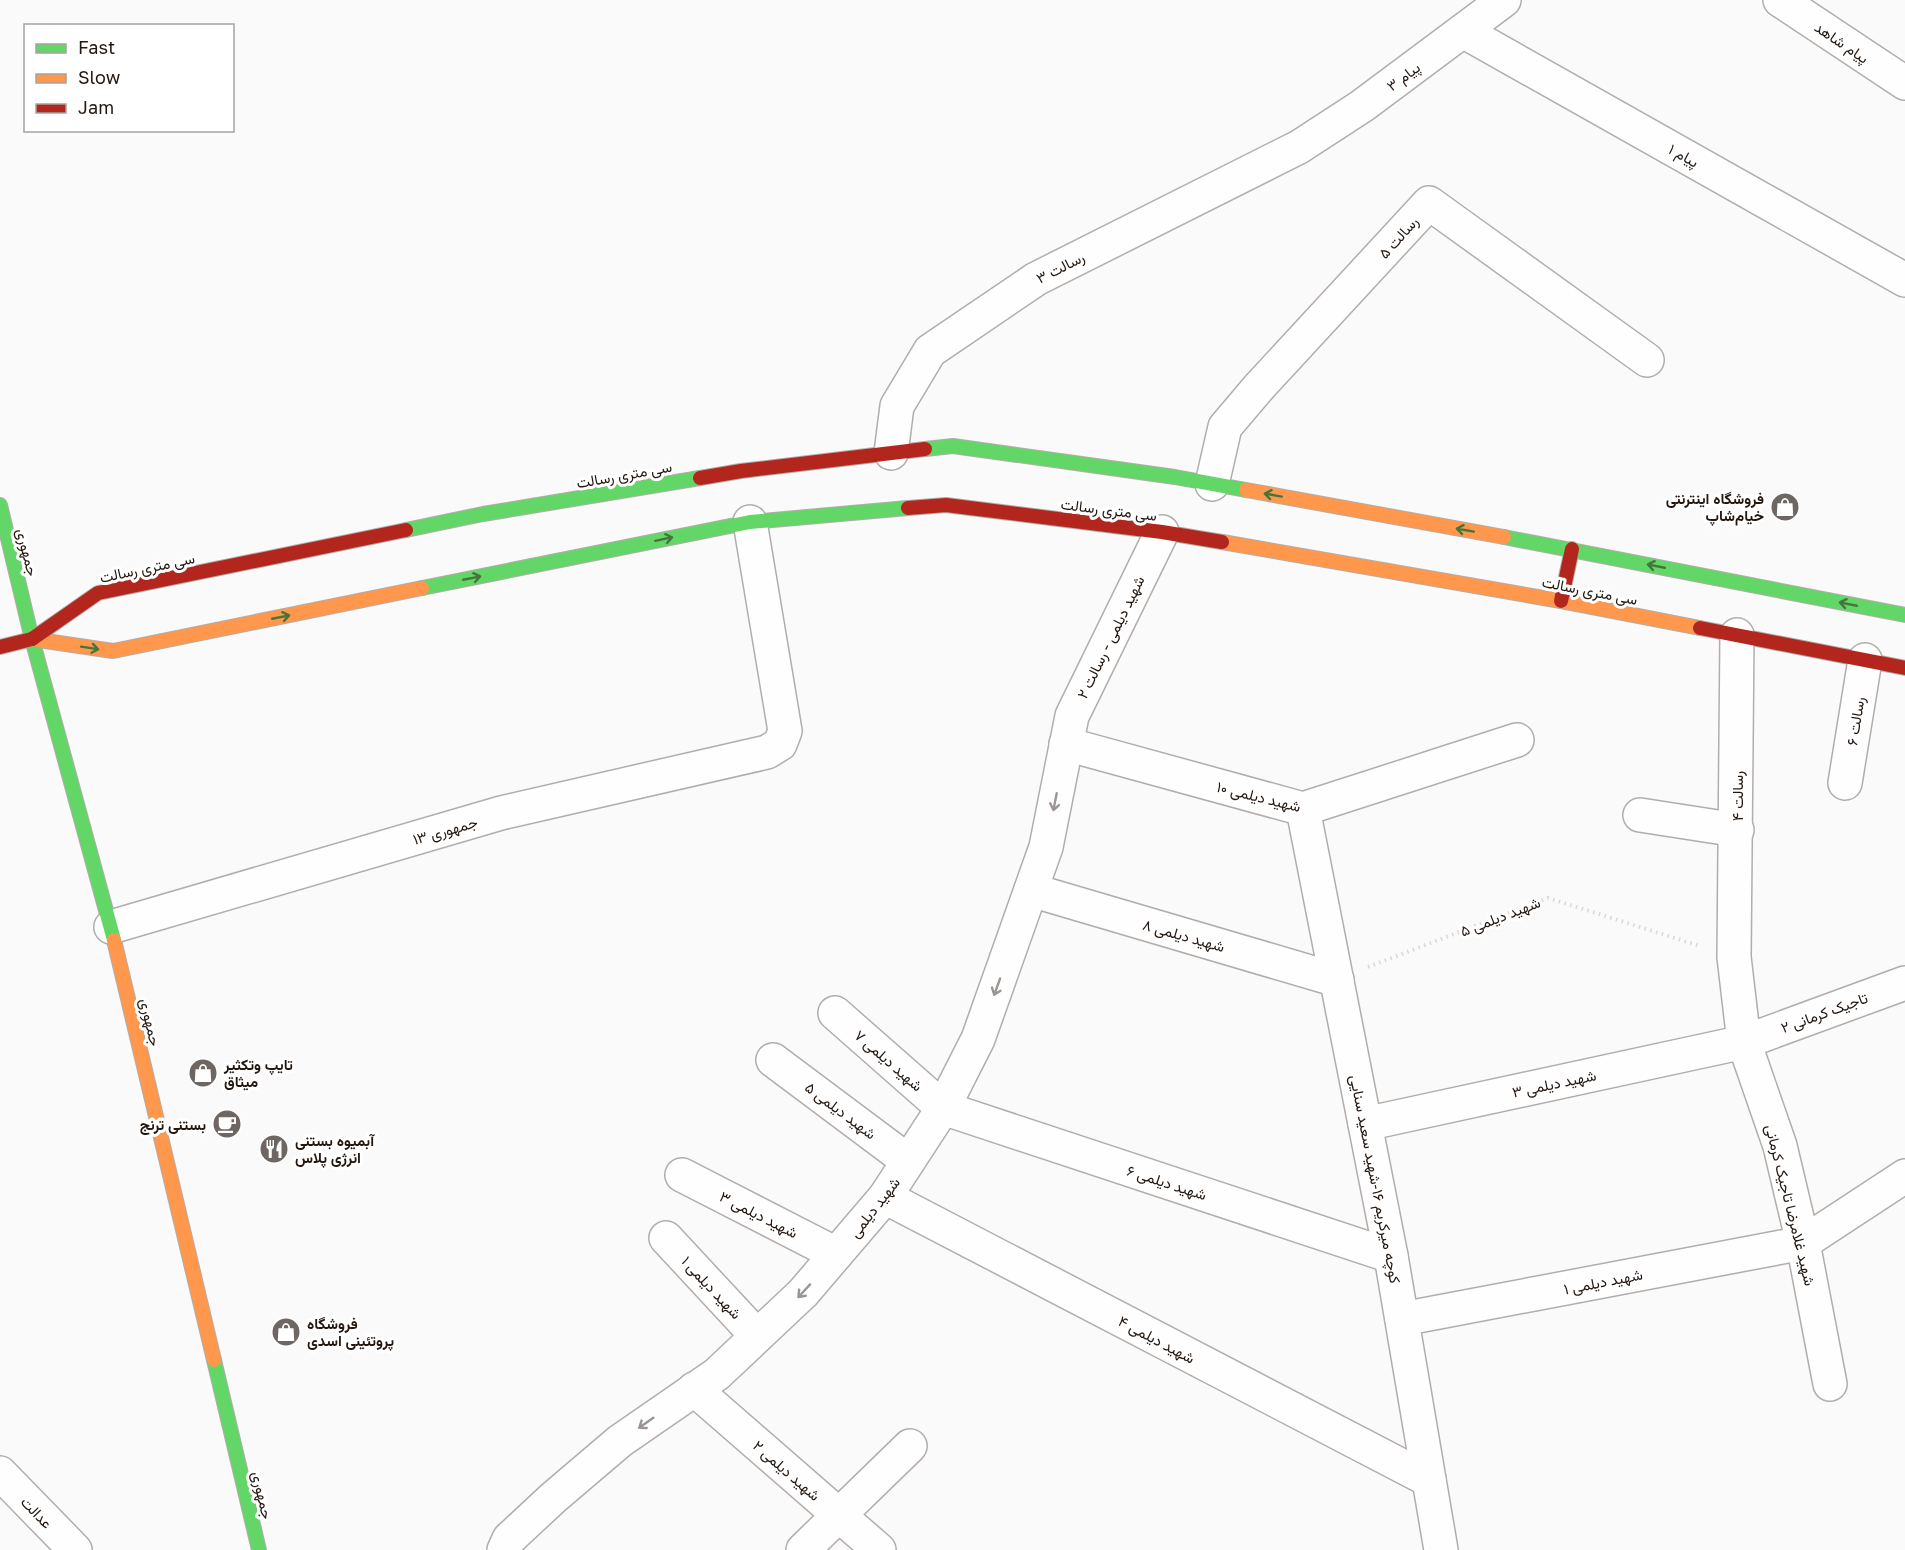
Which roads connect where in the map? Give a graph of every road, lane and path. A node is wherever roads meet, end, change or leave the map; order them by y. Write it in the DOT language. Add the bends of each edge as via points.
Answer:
graph roads {
  1 [pos="1504,0"];
  2 [pos="1780,0"];
  3 [pos="1463,31"];
  4 [pos="1905,83"];
  5 [pos="1299,147"];
  6 [pos="1905,280"];
  7 [pos="1647,360"];
  8 [pos="891,453"];
  9 [pos="1212,484"];
  10 [pos="0,505"];
  11 [pos="750,522"];
  12 [pos="1162,532"];
  13 [pos="1572,549"];
  14 [pos="1561,601"];
  15 [pos="1905,615"];
  16 [pos="1737,635"];
  17 [pos="32,639"];
  18 [pos="0,647"];
  19 [pos="1865,660"];
  20 [pos="1905,668"];
  21 [pos="1518,740"];
  22 [pos="1066,744"];
  23 [pos="1845,783"];
  24 [pos="1303,809"];
  25 [pos="1640,815"];
  26 [pos="1737,830"];
  27 [pos="1031,890"];
  28 [pos="111,927"];
  29 [pos="1734,957"];
  30 [pos="1337,980"];
  31 [pos="1905,983"];
  32 [pos="835,1013"];
  33 [pos="1744,1042"];
  34 [pos="773,1060"];
  35 [pos="943,1108"];
  36 [pos="1365,1124"];
  37 [pos="908,1161"];
  38 [pos="682,1175"];
  39 [pos="1905,1176"];
  40 [pos="885,1197"];
  41 [pos="666,1238"];
  42 [pos="1803,1243"];
  43 [pos="836,1254"];
  44 [pos="1391,1256"];
  45 [pos="1402,1319"];
  46 [pos="757,1336"];
  47 [pos="1830,1384"];
  48 [pos="694,1389"];
  49 [pos="910,1446"];
  50 [pos="0,1473"];
  51 [pos="1429,1480"];
  52 [pos="840,1516"];
  53 [pos="72,1549"];
  54 [pos="259,1550"];
  55 [pos="504,1550"];
  56 [pos="803,1550"];
  57 [pos="879,1550"];
  58 [pos="1441,1550"];
  1 -- 3 [label="street, ۳ پیام"];
  2 -- 4 [label="street, پیام شاهد"];
  3 -- 5 [label="street, ۳ پیام"];
  3 -- 6 [label="street, ۱ پیام"];
  5 -- 8 [label="street, ۳ رسالت" via="1036,279 930,351 897,406"];
  7 -- 9 [label="street, ۵ رسالت" via="1429,203 1226,427"];
  8 -- 9 [label="main road, سی متری رسالت" via="953,446"];
  8 -- 17 [label="main road, سی متری رسالت" via="741,471 483,514 98,593"];
  13 -- 9 [label="main road, سی متری رسالت, one-way"];
  10 -- 17 [label="main road, جمهوری"];
  11 -- 12 [label="main road, سی متری رسالت" via="946,505"];
  17 -- 11 [label="main road, سی متری رسالت, one-way" via="113,651"];
  11 -- 28 [label="street, ۱۳ جمهوری" via="785,731 780,744 767,752 501,813"];
  12 -- 14 [label="main road, سی متری رسالت"];
  12 -- 22 [label="street, شهید دیلمی - رسالت ۲" via="1072,716"];
  13 -- 14 [label="main road"];
  15 -- 13 [label="main road, سی متری رسالت, one-way"];
  14 -- 16 [label="main road, سی متری رسالت"];
  16 -- 19 [label="main road, سی متری رسالت"];
  16 -- 26 [label="street, ۴ رسالت"];
  17 -- 18 [label="main road"];
  17 -- 28 [label="main road, جمهوری"];
  19 -- 20 [label="main road, سی متری رسالت"];
  19 -- 23 [label="street, ۶ رسالت"];
  21 -- 24 [label="street, ۱۰ شهید دیلمی"];
  22 -- 24 [label="street, ۱۰ شهید دیلمی"];
  22 -- 27 [label="street, شهید دیلمی, one-way" via="1046,847"];
  24 -- 30 [label="street, کوچه میرکریم ۱۶-شهید سعید سنایی"];
  25 -- 26 [label="street"];
  26 -- 29 [label="street, ۴ رسالت"];
  27 -- 30 [label="street, ۸ شهید دیلمی"];
  27 -- 35 [label="street, شهید دیلمی, one-way" via="978,1039"];
  28 -- 54 [label="main road, جمهوری"];
  29 -- 30 [label="path, شهید دیلمی ۵" via="1548,898"];
  29 -- 33 [label="street, شهید غلامرضا تاجیک کرمانی"];
  30 -- 36 [label="street, کوچه میرکریم ۱۶-شهید سعید سنایی"];
  31 -- 33 [label="street, تاجیک کرمانی ۲"];
  32 -- 35 [label="street, ۷ شهید دیلمی"];
  33 -- 36 [label="street, شهید دیلمی ۳"];
  33 -- 42 [label="street, شهید غلامرضا تاجیک کرمانی" via="1780,1146"];
  34 -- 37 [label="street, ۵ شهید دیلمی"];
  35 -- 37 [label="street, شهید دیلمی"];
  35 -- 44 [label="street, ۶ شهید دیلمی"];
  36 -- 44 [label="street, کوچه میرکریم ۱۶-شهید سعید سنایی"];
  37 -- 40 [label="street, شهید دیلمی"];
  38 -- 43 [label="street, ۳ شهید دیلمی"];
  39 -- 42 [label="street"];
  40 -- 43 [label="street, شهید دیلمی"];
  40 -- 51 [label="street, ۴ شهید دیلمی"];
  41 -- 46 [label="street, ۱ شهید دیلمی"];
  42 -- 45 [label="street, شهید دیلمی ۱"];
  42 -- 47 [label="street, شهید غلامرضا تاجیک کرمانی"];
  43 -- 46 [label="street, شهید دیلمی, one-way" via="803,1293"];
  44 -- 45 [label="street, کوچه میرکریم ۱۶-شهید سعید سنایی"];
  45 -- 51 [label="street, کوچه میرکریم ۱۶-شهید سعید سنایی"];
  46 -- 48 [label="street, شهید دیلمی" via="717,1374"];
  48 -- 52 [label="street, ۲ شهید دیلمی"];
  48 -- 55 [label="street, شهید دیلمی, one-way" via="620,1441 509,1539"];
  49 -- 52 [label="street"];
  50 -- 53 [label="street, عدالت"];
  51 -- 58 [label="street, کوچه میرکریم ۱۶-شهید سعید سنایی"];
  52 -- 56 [label="street"];
  52 -- 57 [label="street, ۲ شهید دیلمی"];
}
